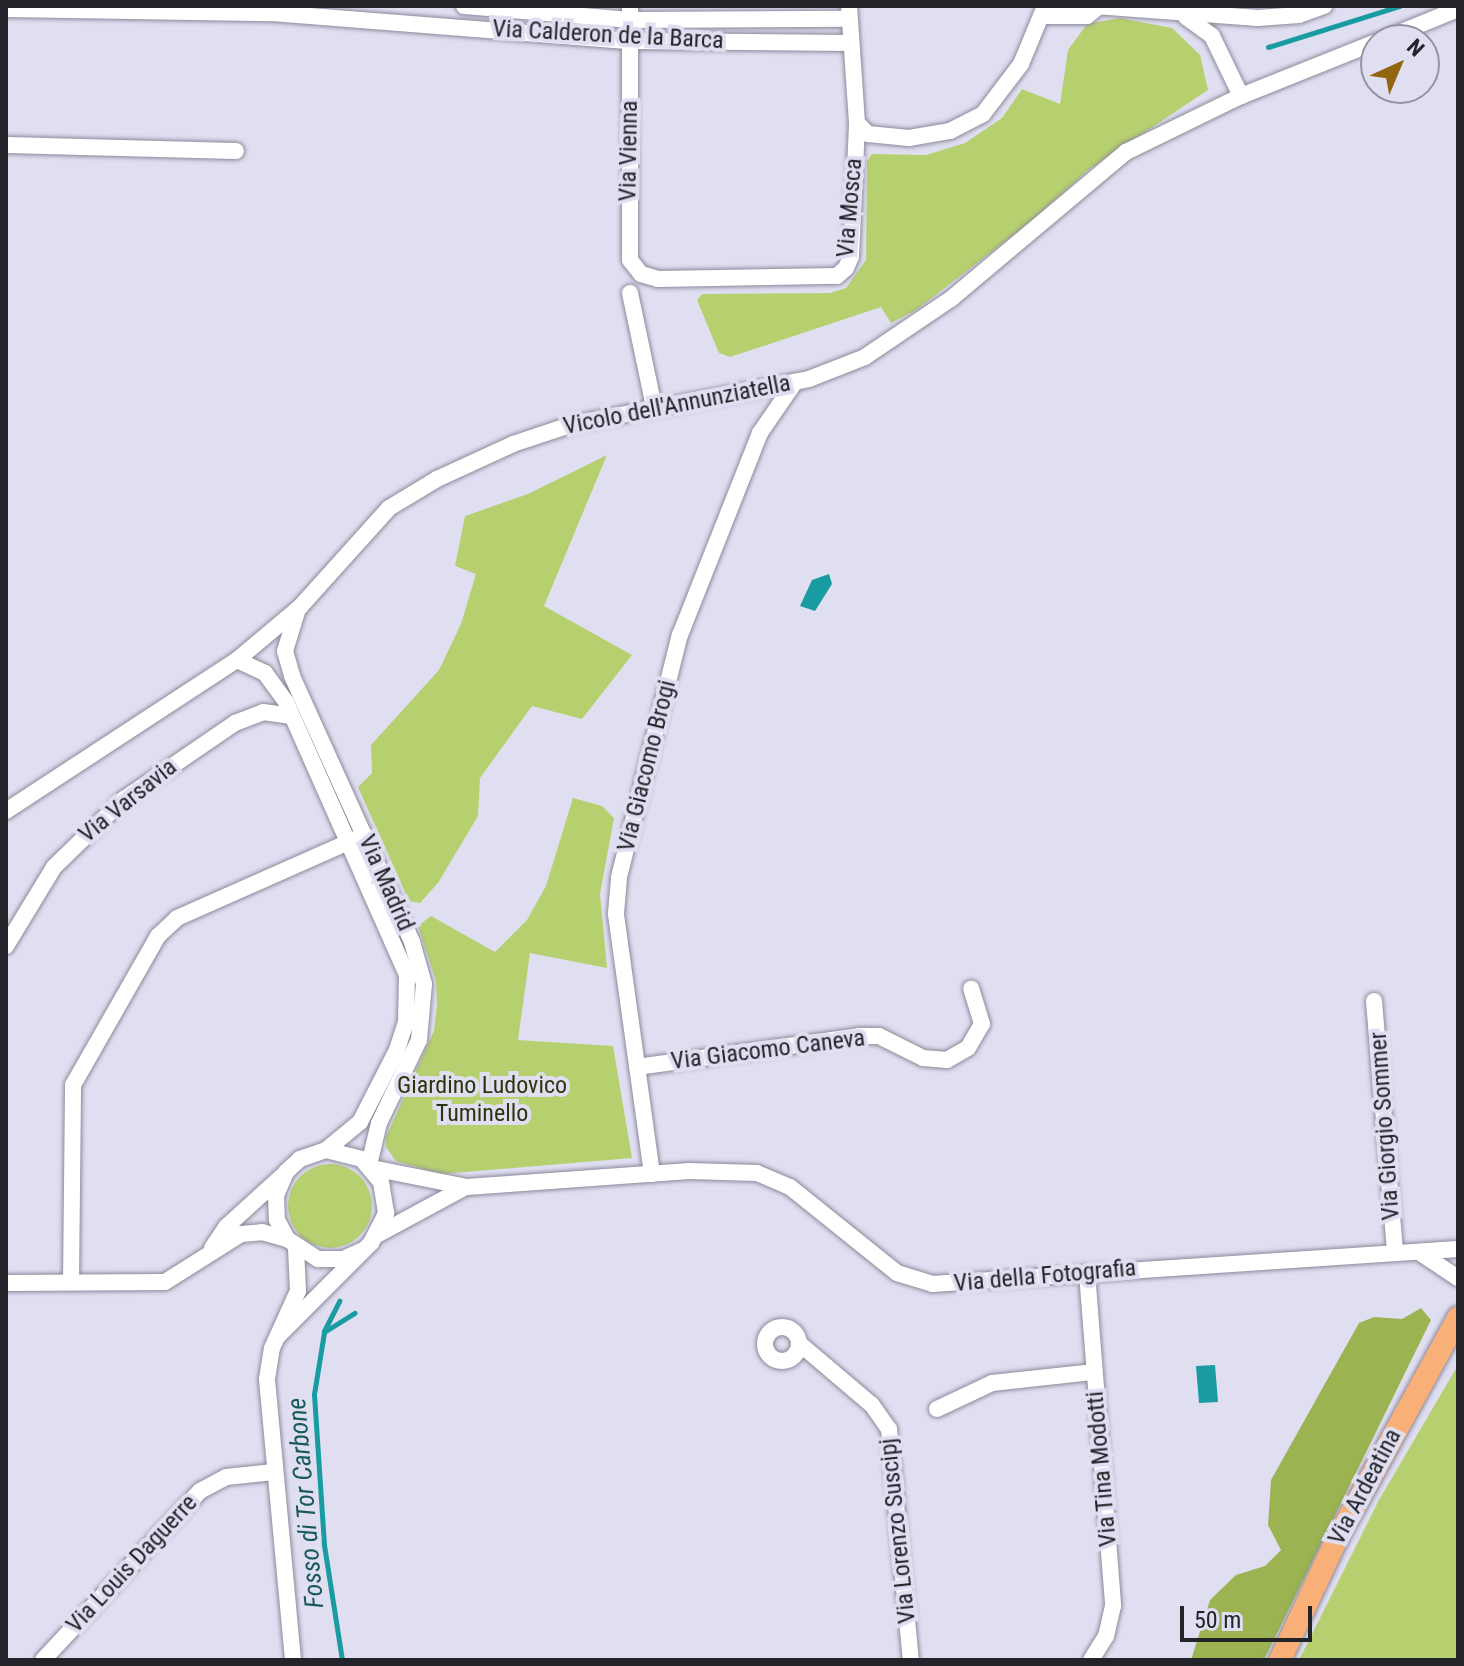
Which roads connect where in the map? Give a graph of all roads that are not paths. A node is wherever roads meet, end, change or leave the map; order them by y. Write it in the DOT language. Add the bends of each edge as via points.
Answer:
graph roads {
  1 [pos="314,6"];
  2 [pos="464,6"];
  3 [pos="1097,6"];
  4 [pos="1324,6"];
  5 [pos="6,9"];
  6 [pos="276,9"];
  7 [pos="1458,9"];
  8 [pos="1044,11"];
  9 [pos="1299,11"];
  10 [pos="630,13"];
  11 [pos="849,13"];
  12 [pos="1185,16"];
  13 [pos="1421,24"];
  14 [pos="630,41"];
  15 [pos="849,43"];
  16 [pos="1360,48"];
  17 [pos="1241,96"];
  18 [pos="857,123"];
  19 [pos="6,145"];
  20 [pos="236,151"];
  21 [pos="658,279"];
  22 [pos="630,293"];
  23 [pos="795,382"];
  24 [pos="654,407"];
  25 [pos="300,607"];
  26 [pos="237,660"];
  27 [pos="292,716"];
  28 [pos="337,793"];
  29 [pos="6,811"];
  30 [pos="356,838"];
  31 [pos="6,946"];
  32 [pos="971,989"];
  33 [pos="1374,1001"];
  34 [pos="637,1067"];
  35 [pos="326,1150"];
  36 [pos="370,1167"];
  37 [pos="286,1172"];
  38 [pos="652,1174"];
  39 [pos="467,1187"];
  40 [pos="377,1235"];
  41 [pos="292,1244"];
  42 [pos="1458,1249"];
  43 [pos="211,1250"];
  44 [pos="363,1250"];
  45 [pos="1395,1251"];
  46 [pos="1419,1252"];
  47 [pos="1087,1273"];
  48 [pos="1458,1278"];
  49 [pos="71,1282"];
  50 [pos="6,1283"];
  51 [pos="1458,1318"];
  52 [pos="278,1336"];
  53 [pos="800,1344"];
  54 [pos="1094,1372"];
  55 [pos="937,1409"];
  56 [pos="274,1472"];
  57 [pos="43,1660"];
  58 [pos="293,1660"];
  59 [pos="911,1660"];
  60 [pos="1091,1660"];
  61 [pos="1280,1660"];
  1 -- 6 [label="street, Via Calderon de la Barca"];
  2 -- 10 [label="street, Via Calderon de la Barca"];
  3 -- 8 [label="street" via="1087,16"];
  3 -- 12 [label="street"];
  4 -- 9 [label="street"];
  5 -- 6 [label="street, Via Calderon de la Barca"];
  6 -- 14 [label="street, Via Calderon de la Barca"];
  7 -- 13 [label="street"];
  8 -- 18 [label="street" via="1008,87 983,114 950,131 909,138 868,134"];
  9 -- 12 [label="street"];
  10 -- 11 [label="street, Via Calderon de la Barca"];
  10 -- 14 [label="street, Via Vienna"];
  11 -- 15 [label="street, Via Mosca"];
  12 -- 17 [label="street" via="1212,36"];
  14 -- 15 [label="street, Via Calderon de la Barca"];
  14 -- 21 [label="street, Via Vienna" via="630,260 641,274"];
  15 -- 18 [label="street, Via Mosca"];
  16 -- 17 [label="street, Vicolo dell'Annunziatella"];
  17 -- 23 [label="street, Vicolo dell'Annunziatella" via="1104,168 999,260 892,341 865,357"];
  18 -- 21 [label="street, Via Mosca" via="851,257 837,276"];
  19 -- 20 [label="street"];
  22 -- 24 [label="street"];
  23 -- 24 [label="street, Vicolo dell'Annunziatella"];
  23 -- 34 [label="street, Via Giacomo Brogi" via="760,433 678,640 622,864 616,913"];
  24 -- 25 [label="street, Vicolo dell'Annunziatella" via="534,436 437,479 377,519"];
  25 -- 26 [label="street, Vicolo dell'Annunziatella"];
  25 -- 28 [label="street, Via Madrid" via="287,641 288,665"];
  26 -- 27 [label="street, Via Madrid" via="273,680"];
  26 -- 29 [label="street, Vicolo dell'Annunziatella"];
  27 -- 28 [label="street, Via Madrid"];
  27 -- 31 [label="street, Via Varsavia" via="263,712 235,723 124,799 54,867"];
  28 -- 30 [label="street, Via Madrid"];
  30 -- 35 [label="street, Via Madrid" via="402,957 408,1002 402,1040 371,1104 356,1127"];
  30 -- 36 [label="street, Via Madrid" via="416,952 425,994 419,1040 375,1133"];
  30 -- 49 [label="street" via="177,918 158,936 73,1085"];
  32 -- 34 [label="street, Via Giacomo Caneva" via="982,1024 968,1048 947,1060 923,1058 879,1036 859,1036"];
  33 -- 45 [label="street, Via Giorgio Sommer"];
  34 -- 38 [label="street, Via Giacomo Brogi"];
  35 -- 36 [label="street" via="345,1151"];
  35 -- 37 [label="street" via="300,1159"];
  36 -- 39 [label="street, Via della Fotografia"];
  36 -- 40 [label="street" via="385,1197"];
  37 -- 41 [label="street" via="275,1208"];
  37 -- 43 [label="street" via="250,1202"];
  38 -- 39 [label="street, Via della Fotografia"];
  38 -- 47 [label="street, Via della Fotografia" via="766,1175 790,1187 897,1273 932,1284"];
  39 -- 40 [label="street, Via della Fotografia" via="435,1199"];
  40 -- 44 [label="street"];
  41 -- 43 [label="street" via="252,1232"];
  41 -- 44 [label="street" via="330,1260"];
  41 -- 52 [label="street" via="298,1291"];
  42 -- 46 [label="street, Via della Fotografia"];
  43 -- 49 [label="street" via="165,1282"];
  44 -- 52 [label="street"];
  45 -- 46 [label="street, Via della Fotografia"];
  45 -- 47 [label="street, Via della Fotografia"];
  46 -- 48 [label="street"];
  47 -- 54 [label="street, Via Tina Modotti"];
  49 -- 50 [label="street"];
  51 -- 61 [label="main road, Via Ardeatina" via="1343,1526"];
  52 -- 56 [label="street" via="267,1379"];
  53 -- 59 [label="street, Via Lorenzo Suscipj" via="872,1405 889,1429"];
  54 -- 55 [label="street" via="992,1383"];
  54 -- 60 [label="street, Via Tina Modotti" via="1113,1606 1106,1636"];
  56 -- 57 [label="street, Via Louis Daguerre" via="219,1480 188,1501"];
  56 -- 58 [label="street"];
}
